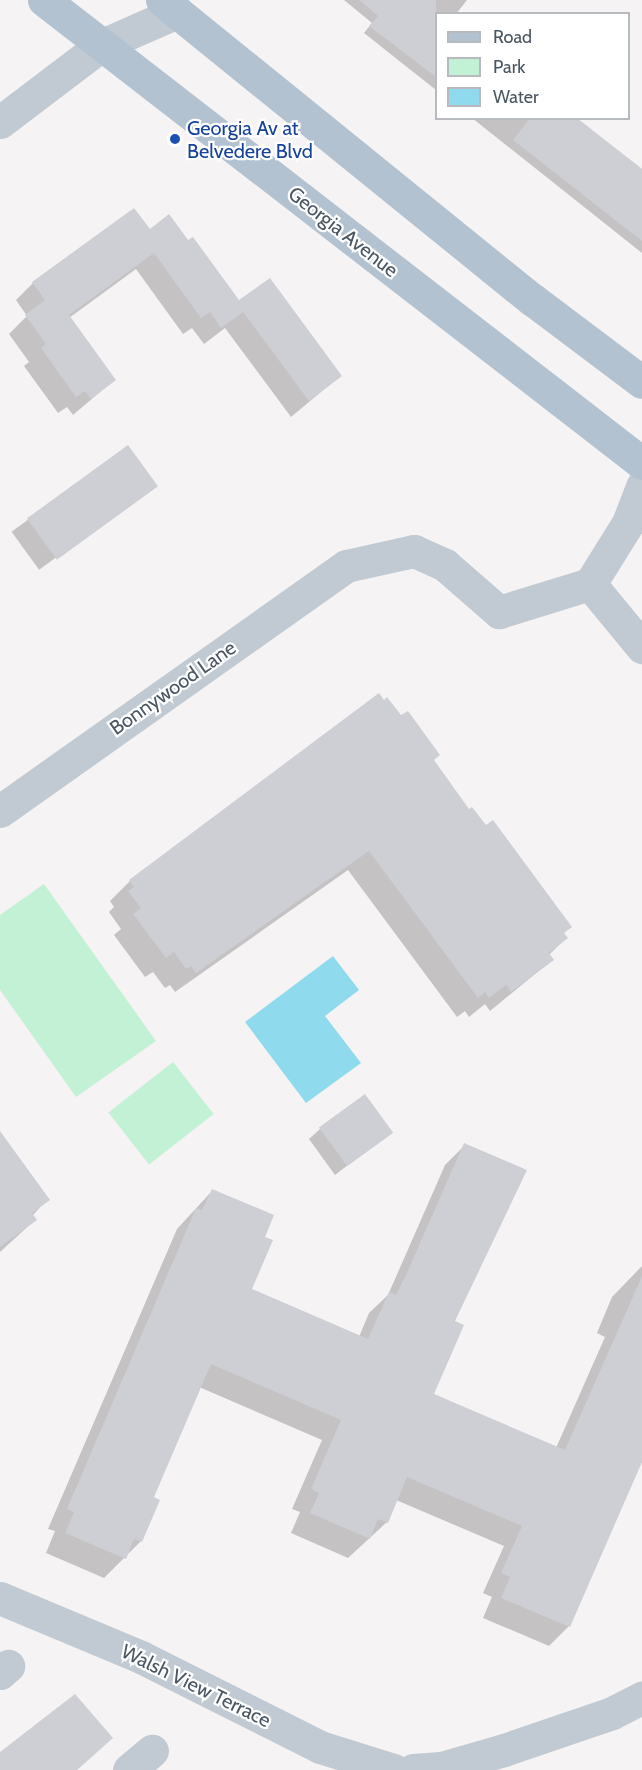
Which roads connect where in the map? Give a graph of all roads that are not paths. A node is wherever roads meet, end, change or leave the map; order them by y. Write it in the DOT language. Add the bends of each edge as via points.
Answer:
graph roads {
  1 [pos="44,0"];
  2 [pos="170,6"];
  3 [pos="100,45"];
  4 [pos="0,122"];
  5 [pos="642,382"];
  6 [pos="642,463"];
  7 [pos="642,486"];
  8 [pos="590,584"];
  9 [pos="642,647"];
  10 [pos="0,811"];
  11 [pos="0,1598"];
  12 [pos="642,1698"];
  13 [pos="394,1770"];
  14 [pos="413,1770"];
  1 -- 3 [label="main road, Georgia Avenue"];
  2 -- 3 [label="street"];
  2 -- 5 [label="main road" via="532,300"];
  3 -- 4 [label="street"];
  3 -- 6 [label="main road, Georgia Avenue"];
  7 -- 8 [label="street" via="628,523"];
  8 -- 9 [label="street"];
  8 -- 10 [label="street, Bonnywood Lane" via="499,612 445,565 414,551 346,566"];
  11 -- 13 [label="street, Walsh View Terrace" via="141,1657 320,1746"];
  12 -- 14 [label="street" via="612,1713 504,1750 441,1768"];
}
